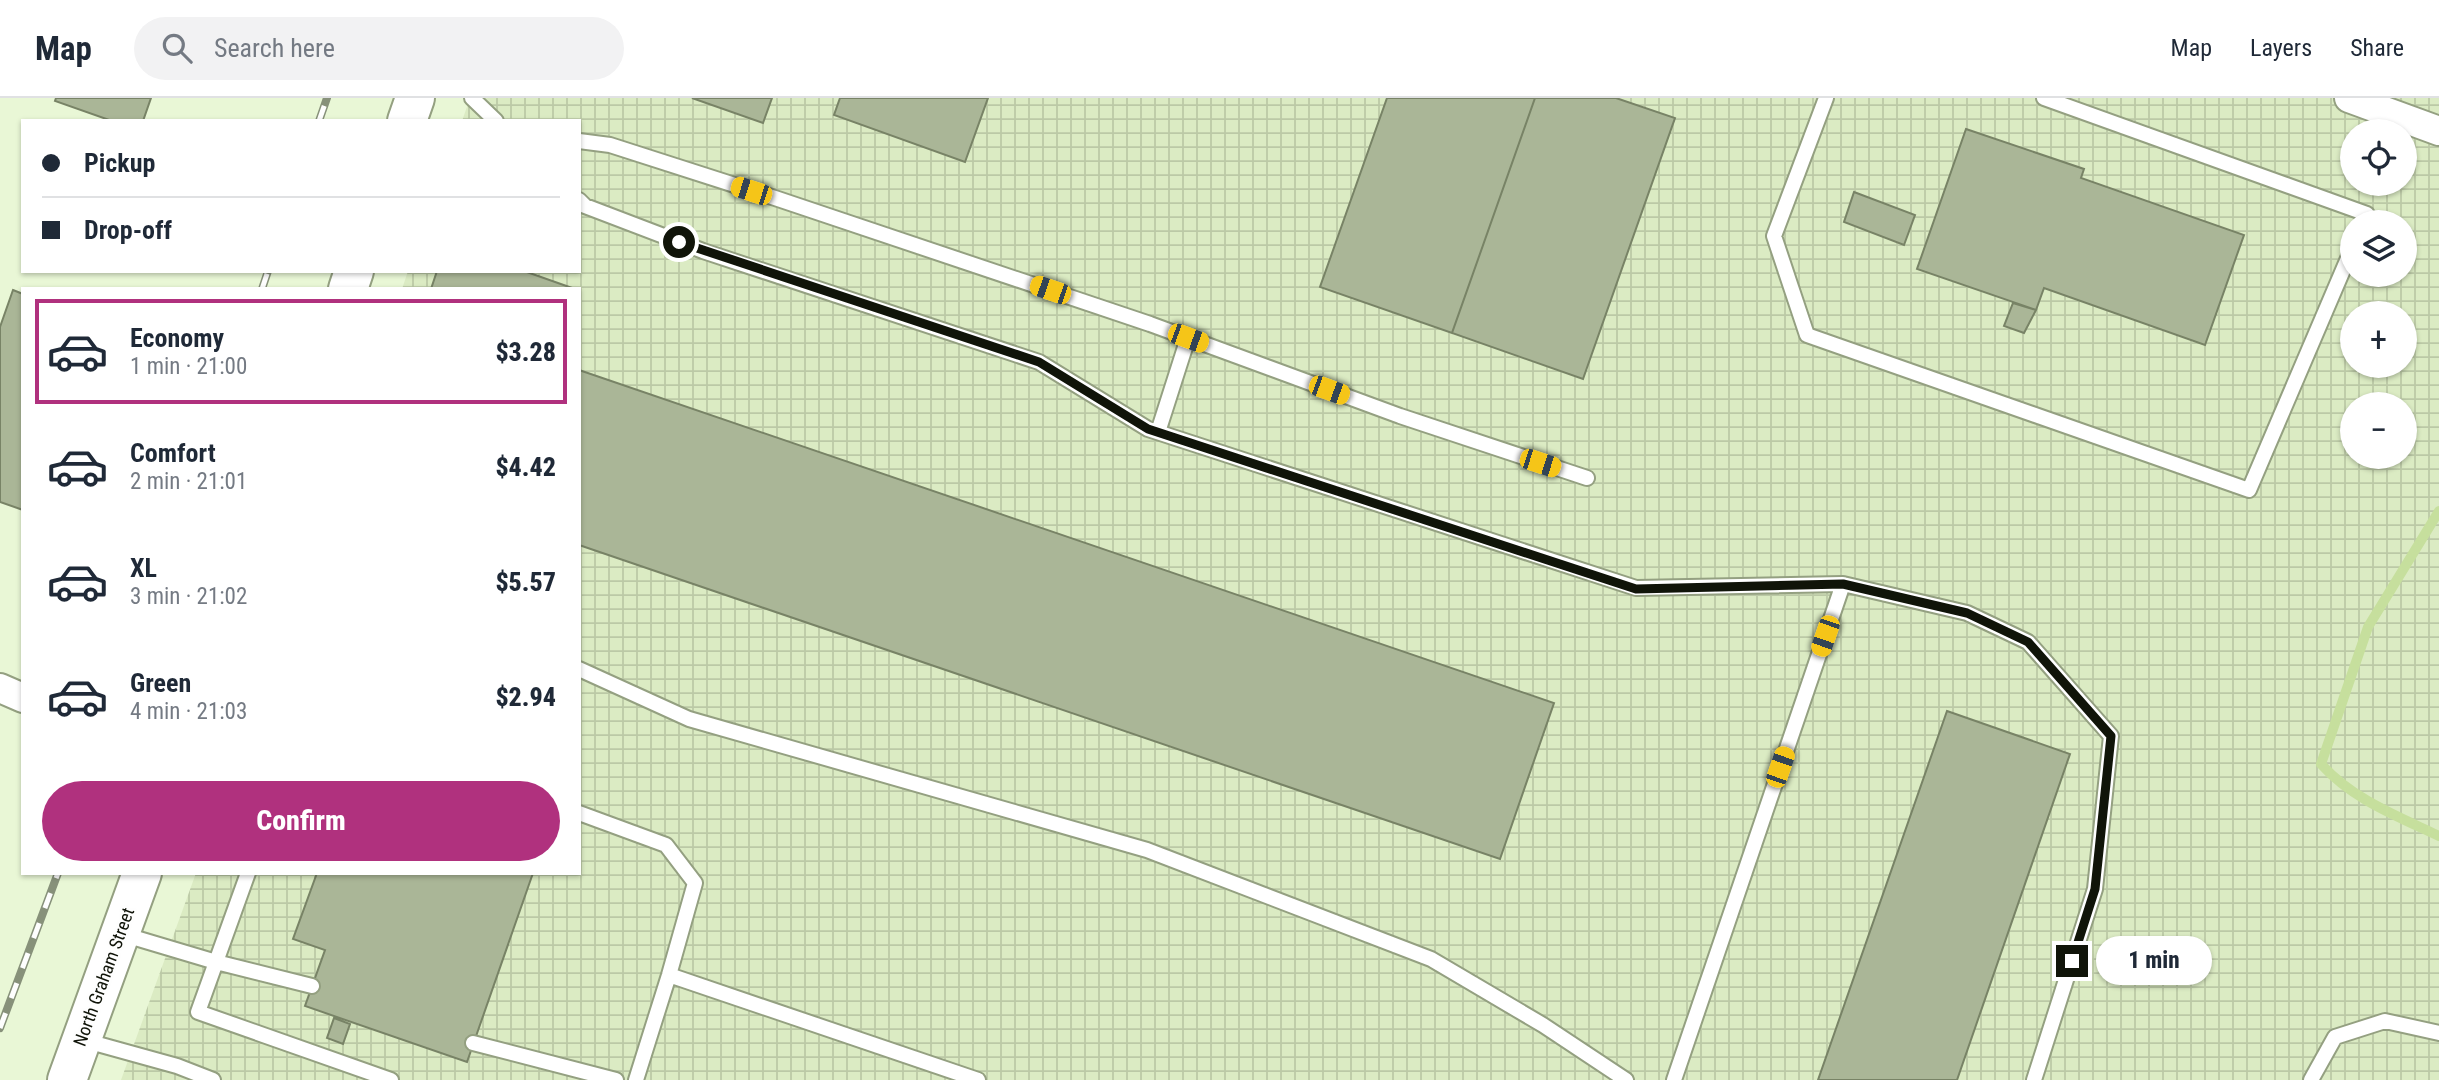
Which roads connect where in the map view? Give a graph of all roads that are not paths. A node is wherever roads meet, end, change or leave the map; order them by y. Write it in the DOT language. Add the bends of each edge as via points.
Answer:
graph roads {
  1 [pos="415,98"];
  2 [pos="472,98"];
  3 [pos="1826,98"];
  4 [pos="2044,98"];
  5 [pos="2349,98"];
  6 [pos="408,119"];
  7 [pos="494,119"];
  8 [pos="2439,131"];
  9 [pos="581,141"];
  10 [pos="581,202"];
  11 [pos="2356,210"];
  12 [pos="2340,277"];
  13 [pos="1188,338"];
  14 [pos="1158,432"];
  15 [pos="1587,478"];
  16 [pos="1843,584"];
  17 [pos="581,670"];
  18 [pos="581,814"];
  19 [pos="141,875"];
  20 [pos="246,875"];
  21 [pos="120,933"];
  22 [pos="216,962"];
  23 [pos="669,975"];
  24 [pos="312,986"];
  25 [pos="2439,1033"];
  26 [pos="82,1039"];
  27 [pos="474,1043"];
  28 [pos="67,1080"];
  29 [pos="213,1080"];
  30 [pos="391,1080"];
  31 [pos="616,1080"];
  32 [pos="636,1080"];
  33 [pos="978,1080"];
  34 [pos="1626,1080"];
  35 [pos="1674,1080"];
  36 [pos="2034,1080"];
  37 [pos="2311,1080"];
  1 -- 6 [label="main road"];
  2 -- 7 [label="lane"];
  3 -- 12 [label="lane" via="1774,236 1807,335 2249,489"];
  4 -- 11 [label="lane"];
  5 -- 8 [label="street"];
  9 -- 13 [label="lane" via="610,145 775,198"];
  10 -- 14 [label="lane" via="703,251 1039,362"];
  13 -- 14 [label="lane"];
  13 -- 15 [label="lane"];
  14 -- 16 [label="lane" via="1636,589"];
  16 -- 35 [label="lane"];
  16 -- 36 [label="lane" via="1967,613 2028,642 2111,736 2095,889"];
  17 -- 34 [label="lane" via="689,719 1147,850 1431,959"];
  18 -- 23 [label="lane" via="666,845 695,883"];
  19 -- 21 [label="main road, North Graham Street"];
  20 -- 22 [label="lane"];
  21 -- 22 [label="lane"];
  21 -- 26 [label="main road, North Graham Street"];
  22 -- 24 [label="lane"];
  22 -- 30 [label="lane" via="198,1013"];
  23 -- 32 [label="lane"];
  23 -- 33 [label="lane"];
  25 -- 37 [label="lane" via="2385,1021 2335,1037"];
  26 -- 28 [label="main road, North Graham Street"];
  26 -- 29 [label="lane"];
  27 -- 31 [label="lane"];
}
